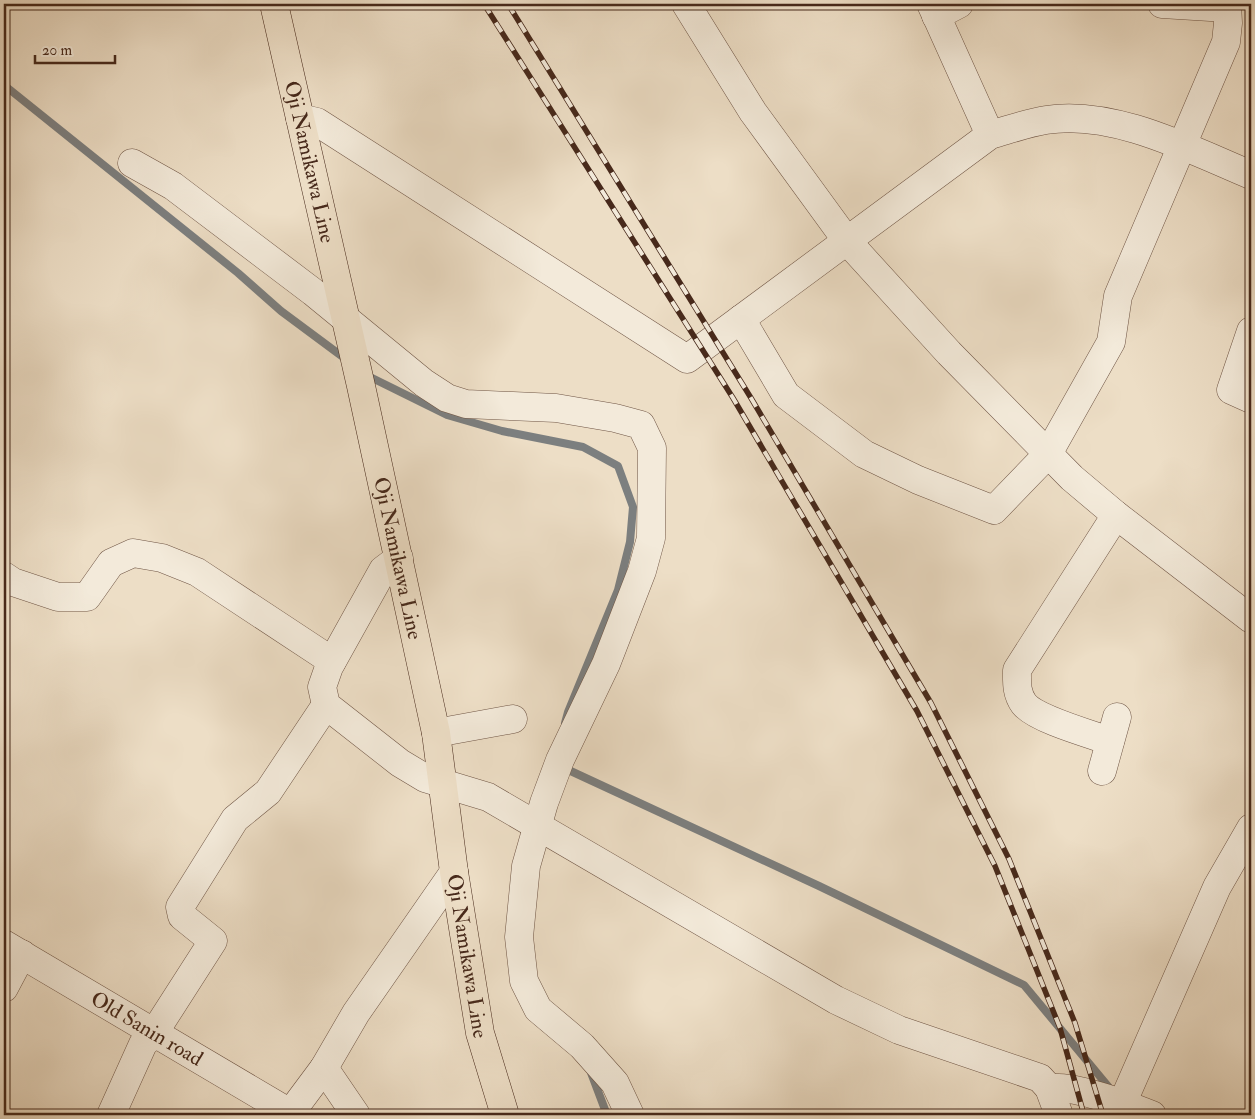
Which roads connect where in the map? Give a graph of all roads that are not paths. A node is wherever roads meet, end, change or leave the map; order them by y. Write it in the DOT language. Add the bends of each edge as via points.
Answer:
graph roads {
  1 [pos="274,4"];
  2 [pos="686,4"];
  3 [pos="1162,4"];
  4 [pos="1227,6"];
  5 [pos="942,8"];
  6 [pos="300,118"];
  7 [pos="990,135"];
  8 [pos="1182,146"];
  9 [pos="132,163"];
  10 [pos="1251,175"];
  11 [pos="847,240"];
  12 [pos="741,319"];
  13 [pos="347,325"];
  14 [pos="1251,330"];
  15 [pos="1251,399"];
  16 [pos="1048,454"];
  17 [pos="1116,515"];
  18 [pos="399,558"];
  19 [pos="4,576"];
  20 [pos="1251,619"];
  21 [pos="332,661"];
  22 [pos="326,706"];
  23 [pos="513,719"];
  24 [pos="436,733"];
  25 [pos="1102,771"];
  26 [pos="443,783"];
  27 [pos="537,826"];
  28 [pos="1251,828"];
  29 [pos="454,872"];
  30 [pos="13,949"];
  31 [pos="4,988"];
  32 [pos="154,1033"];
  33 [pos="324,1068"];
  34 [pos="1049,1088"];
  35 [pos="1122,1104"];
  36 [pos="289,1114"];
  37 [pos="111,1115"];
  38 [pos="356,1115"];
  39 [pos="505,1115"];
  40 [pos="630,1115"];
  41 [pos="1059,1115"];
  42 [pos="1152,1115"];
  1 -- 6 [label="main road, Oji Namikawa Line"];
  2 -- 11 [label="street" via="753,112"];
  3 -- 4 [label="street"];
  4 -- 8 [label="street" via="1226,42"];
  5 -- 7 [label="street"];
  6 -- 12 [label="street" via="317,122 687,359"];
  6 -- 13 [label="main road, Oji Namikawa Line"];
  7 -- 8 [label="street" via="1046,120 1090,119 1135,129"];
  7 -- 11 [label="street"];
  8 -- 10 [label="street"];
  8 -- 16 [label="street" via="1118,296 1110,342"];
  9 -- 13 [label="street" via="173,186"];
  11 -- 12 [label="street"];
  11 -- 16 [label="street" via="949,353"];
  12 -- 16 [label="street" via="786,395 864,454 918,480 994,510"];
  13 -- 18 [label="main road, Oji Namikawa Line"];
  13 -- 27 [label="street" via="448,398 466,404 556,408 615,418 642,425 652,448 651,538 642,571 606,664 560,760"];
  14 -- 15 [label="street" via="1231,390"];
  16 -- 17 [label="street"];
  17 -- 20 [label="street"];
  17 -- 25 [label="street" via="1017,670 1016,687 1024,704 1035,713 1113,729"];
  18 -- 21 [label="street" via="383,570"];
  18 -- 24 [label="main road, Oji Namikawa Line"];
  19 -- 21 [label="street" via="58,597 87,597 111,563 133,552 162,558 197,572"];
  21 -- 22 [label="street" via="322,687"];
  22 -- 26 [label="street" via="400,763 425,778"];
  22 -- 32 [label="street" via="268,792 235,819 180,907 182,916 213,941"];
  23 -- 24 [label="street"];
  24 -- 26 [label="main road, Oji Namikawa Line"];
  26 -- 27 [label="street" via="488,797"];
  26 -- 29 [label="main road, Oji Namikawa Line"];
  27 -- 34 [label="street" via="836,1000 899,1030 1040,1078"];
  27 -- 40 [label="street" via="526,866 519,937 524,980 538,1009 582,1046 615,1083"];
  28 -- 35 [label="street" via="1217,887"];
  29 -- 33 [label="street, Old Sanin road" via="356,1013"];
  29 -- 39 [label="main road, Oji Namikawa Line" via="480,1033"];
  30 -- 31 [label="street"];
  30 -- 32 [label="street, Old Sanin road"];
  32 -- 36 [label="street, Old Sanin road"];
  32 -- 37 [label="street" via="143,1044"];
  33 -- 36 [label="street, Old Sanin road"];
  33 -- 38 [label="street"];
  34 -- 35 [label="street" via="1063,1087"];
  34 -- 41 [label="street"];
  35 -- 42 [label="street"];
}
